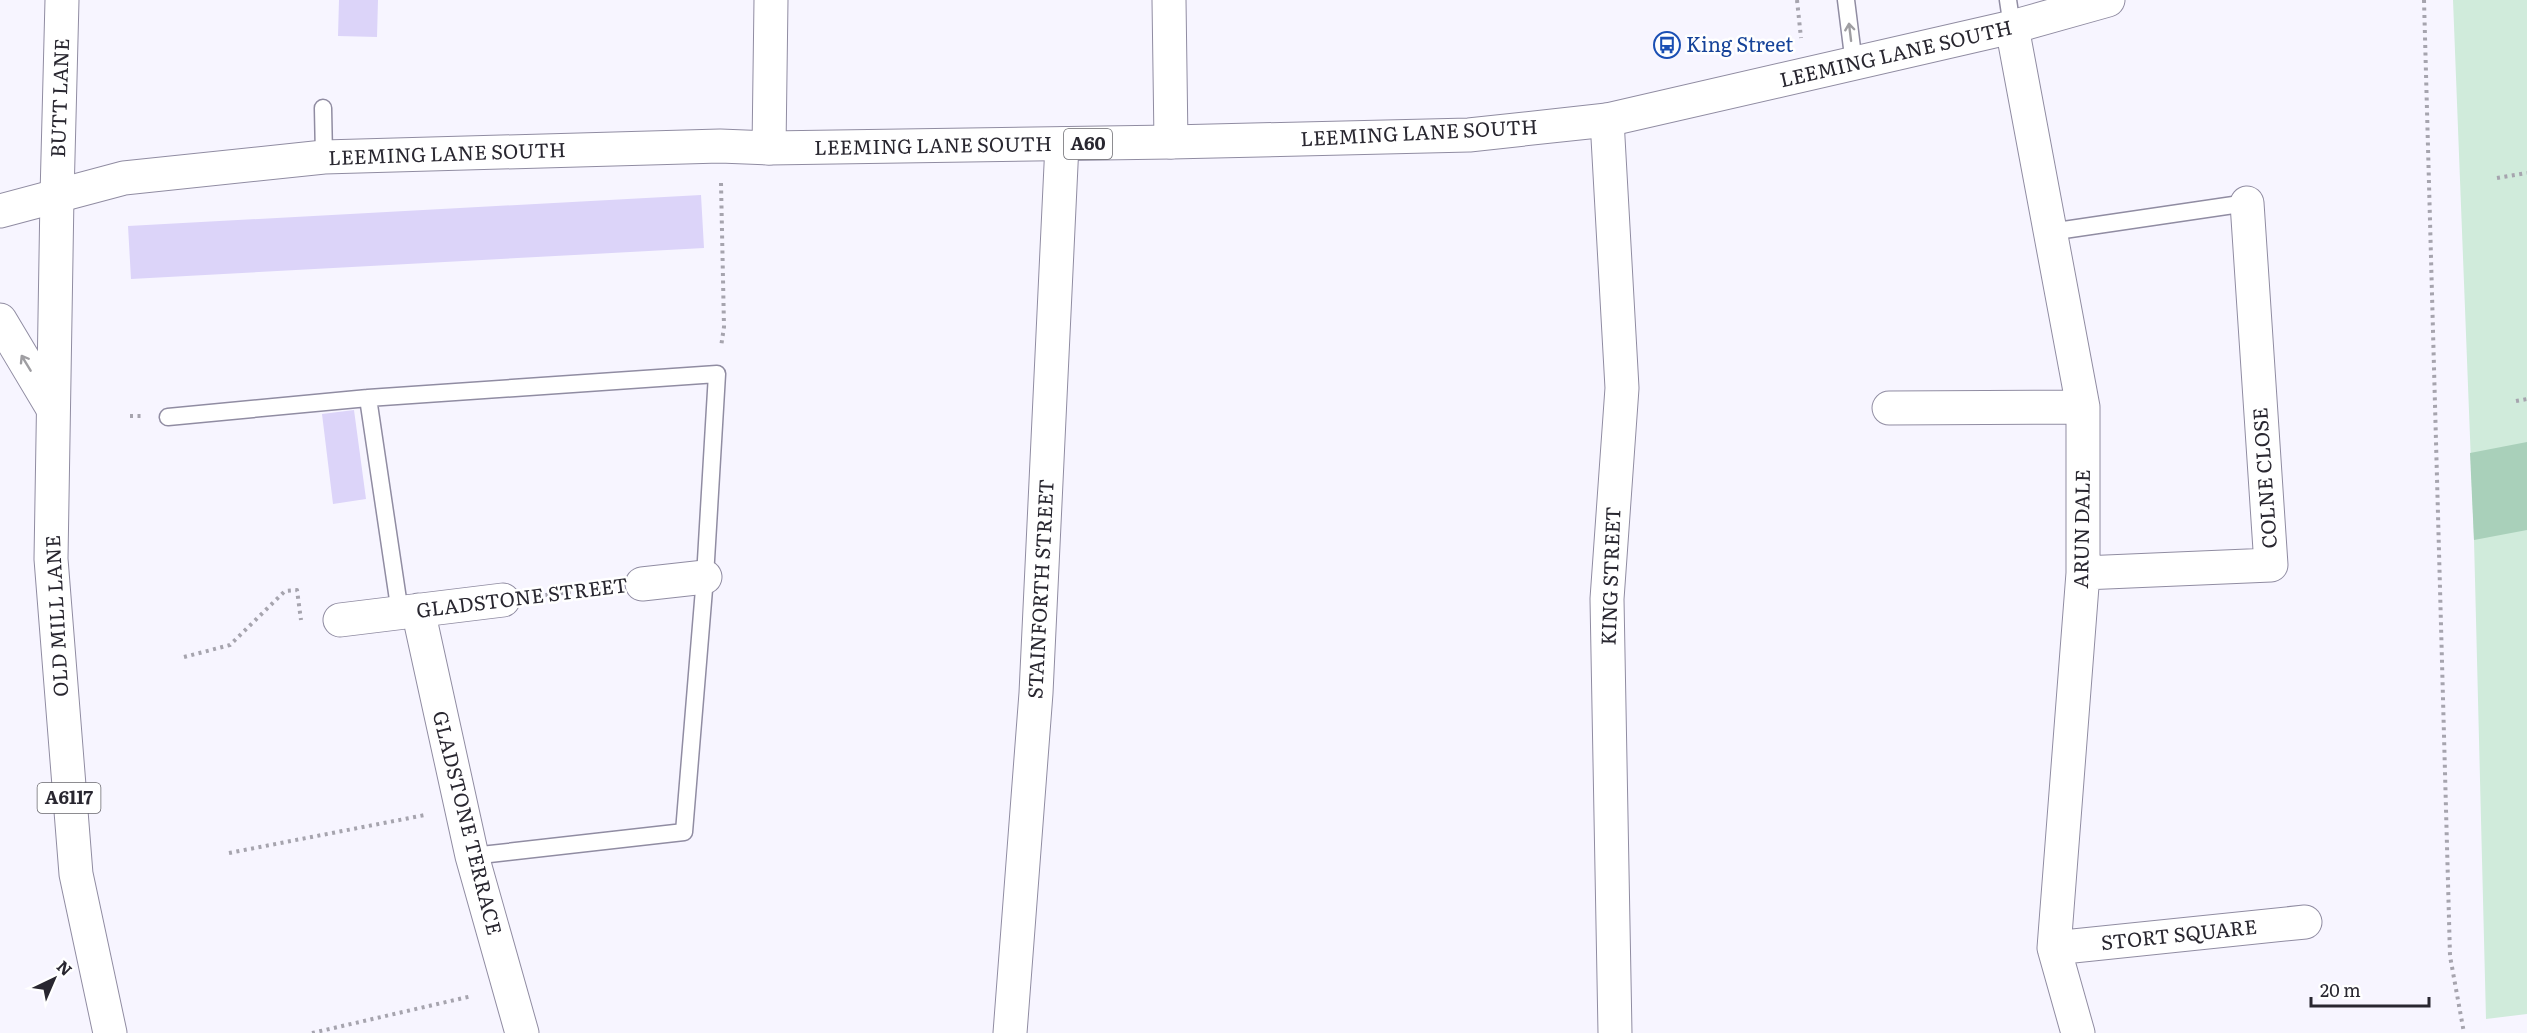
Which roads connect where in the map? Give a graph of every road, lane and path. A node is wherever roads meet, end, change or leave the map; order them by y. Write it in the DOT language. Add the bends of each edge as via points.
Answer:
graph roads {
  1 [pos="62,0"];
  2 [pos="771,0"];
  3 [pos="1169,0"];
  4 [pos="1846,0"];
  5 [pos="2108,0"];
  6 [pos="2424,0"];
  7 [pos="2010,14"];
  8 [pos="1854,64"];
  9 [pos="323,108"];
  10 [pos="1607,120"];
  11 [pos="1171,142"];
  12 [pos="1062,144"];
  13 [pos="720,146"];
  14 [pos="769,148"];
  15 [pos="324,157"];
  16 [pos="2527,173"];
  17 [pos="2497,178"];
  18 [pos="57,196"];
  19 [pos="2247,203"];
  20 [pos="0,211"];
  21 [pos="2050,232"];
  22 [pos="0,320"];
  23 [pos="717,374"];
  24 [pos="368,398"];
  25 [pos="2527,399"];
  26 [pos="2516,401"];
  27 [pos="52,407"];
  28 [pos="2084,407"];
  29 [pos="1889,408"];
  30 [pos="168,417"];
  31 [pos="2083,573"];
  32 [pos="705,577"];
  33 [pos="642,584"];
  34 [pos="503,600"];
  35 [pos="409,612"];
  36 [pos="340,620"];
  37 [pos="302,629"];
  38 [pos="184,657"];
  39 [pos="461,808"];
  40 [pos="229,853"];
  41 [pos="472,856"];
  42 [pos="2305,922"];
  43 [pos="2054,948"];
  44 [pos="508,988"];
  45 [pos="110,1033"];
  46 [pos="312,1033"];
  47 [pos="522,1033"];
  48 [pos="1010,1033"];
  49 [pos="1615,1033"];
  50 [pos="2078,1033"];
  51 [pos="2464,1033"];
  1 -- 18 [label="main road, BUTT LANE"];
  2 -- 14 [label="main road"];
  3 -- 11 [label="main road"];
  8 -- 4 [label="lane, one-way"];
  5 -- 7 [label="main road, LEEMING LANE SOUTH / A60"];
  6 -- 51 [label="path" via="2450,956"];
  7 -- 8 [label="main road, LEEMING LANE SOUTH / A60"];
  7 -- 21 [label="main road, ARUN DALE"];
  8 -- 10 [label="main road, LEEMING LANE SOUTH / A60"];
  9 -- 15 [label="lane"];
  10 -- 11 [label="main road, LEEMING LANE SOUTH / A60" via="1469,135"];
  10 -- 49 [label="main road, KING STREET" via="1622,388 1607,599"];
  11 -- 12 [label="main road, LEEMING LANE SOUTH / A60"];
  12 -- 14 [label="main road, LEEMING LANE SOUTH / A60"];
  12 -- 48 [label="main road, STAINFORTH STREET" via="1036,693"];
  13 -- 14 [label="main road, LEEMING LANE SOUTH / A60"];
  13 -- 15 [label="main road, LEEMING LANE SOUTH / A60"];
  13 -- 23 [label="path" via="724,327"];
  15 -- 18 [label="main road, LEEMING LANE SOUTH / A60" via="124,178"];
  16 -- 17 [label="path"];
  18 -- 20 [label="main road, LEEMING LANE SOUTH / A60"];
  18 -- 27 [label="main road, OLD MILL LANE / A6117"];
  19 -- 21 [label="lane"];
  19 -- 31 [label="main road, COLNE CLOSE" via="2271,565"];
  21 -- 28 [label="main road, ARUN DALE"];
  27 -- 22 [label="main road, one-way"];
  23 -- 24 [label="lane"];
  23 -- 32 [label="lane"];
  24 -- 30 [label="lane"];
  24 -- 35 [label="lane"];
  25 -- 26 [label="path"];
  27 -- 45 [label="main road, OLD MILL LANE / A6117" via="51,559 76,874"];
  28 -- 29 [label="main road"];
  28 -- 31 [label="main road, ARUN DALE"];
  31 -- 43 [label="main road, ARUN DALE"];
  32 -- 33 [label="main road, GLADSTONE STREET"];
  32 -- 41 [label="lane" via="684,832"];
  33 -- 34 [label="path, GLADSTONE STREET"];
  34 -- 35 [label="main road, GLADSTONE STREET"];
  35 -- 36 [label="main road, GLADSTONE STREET"];
  35 -- 39 [label="main road, GLADSTONE TERRACE"];
  37 -- 38 [label="path" via="297,590 285,591 230,645"];
  39 -- 40 [label="path"];
  39 -- 41 [label="main road, GLADSTONE TERRACE"];
  41 -- 44 [label="main road, GLADSTONE TERRACE"];
  42 -- 43 [label="main road, STORT SQUARE"];
  43 -- 50 [label="main road, ARUN DALE"];
  44 -- 46 [label="path"];
  44 -- 47 [label="main road, GLADSTONE TERRACE"];
}
